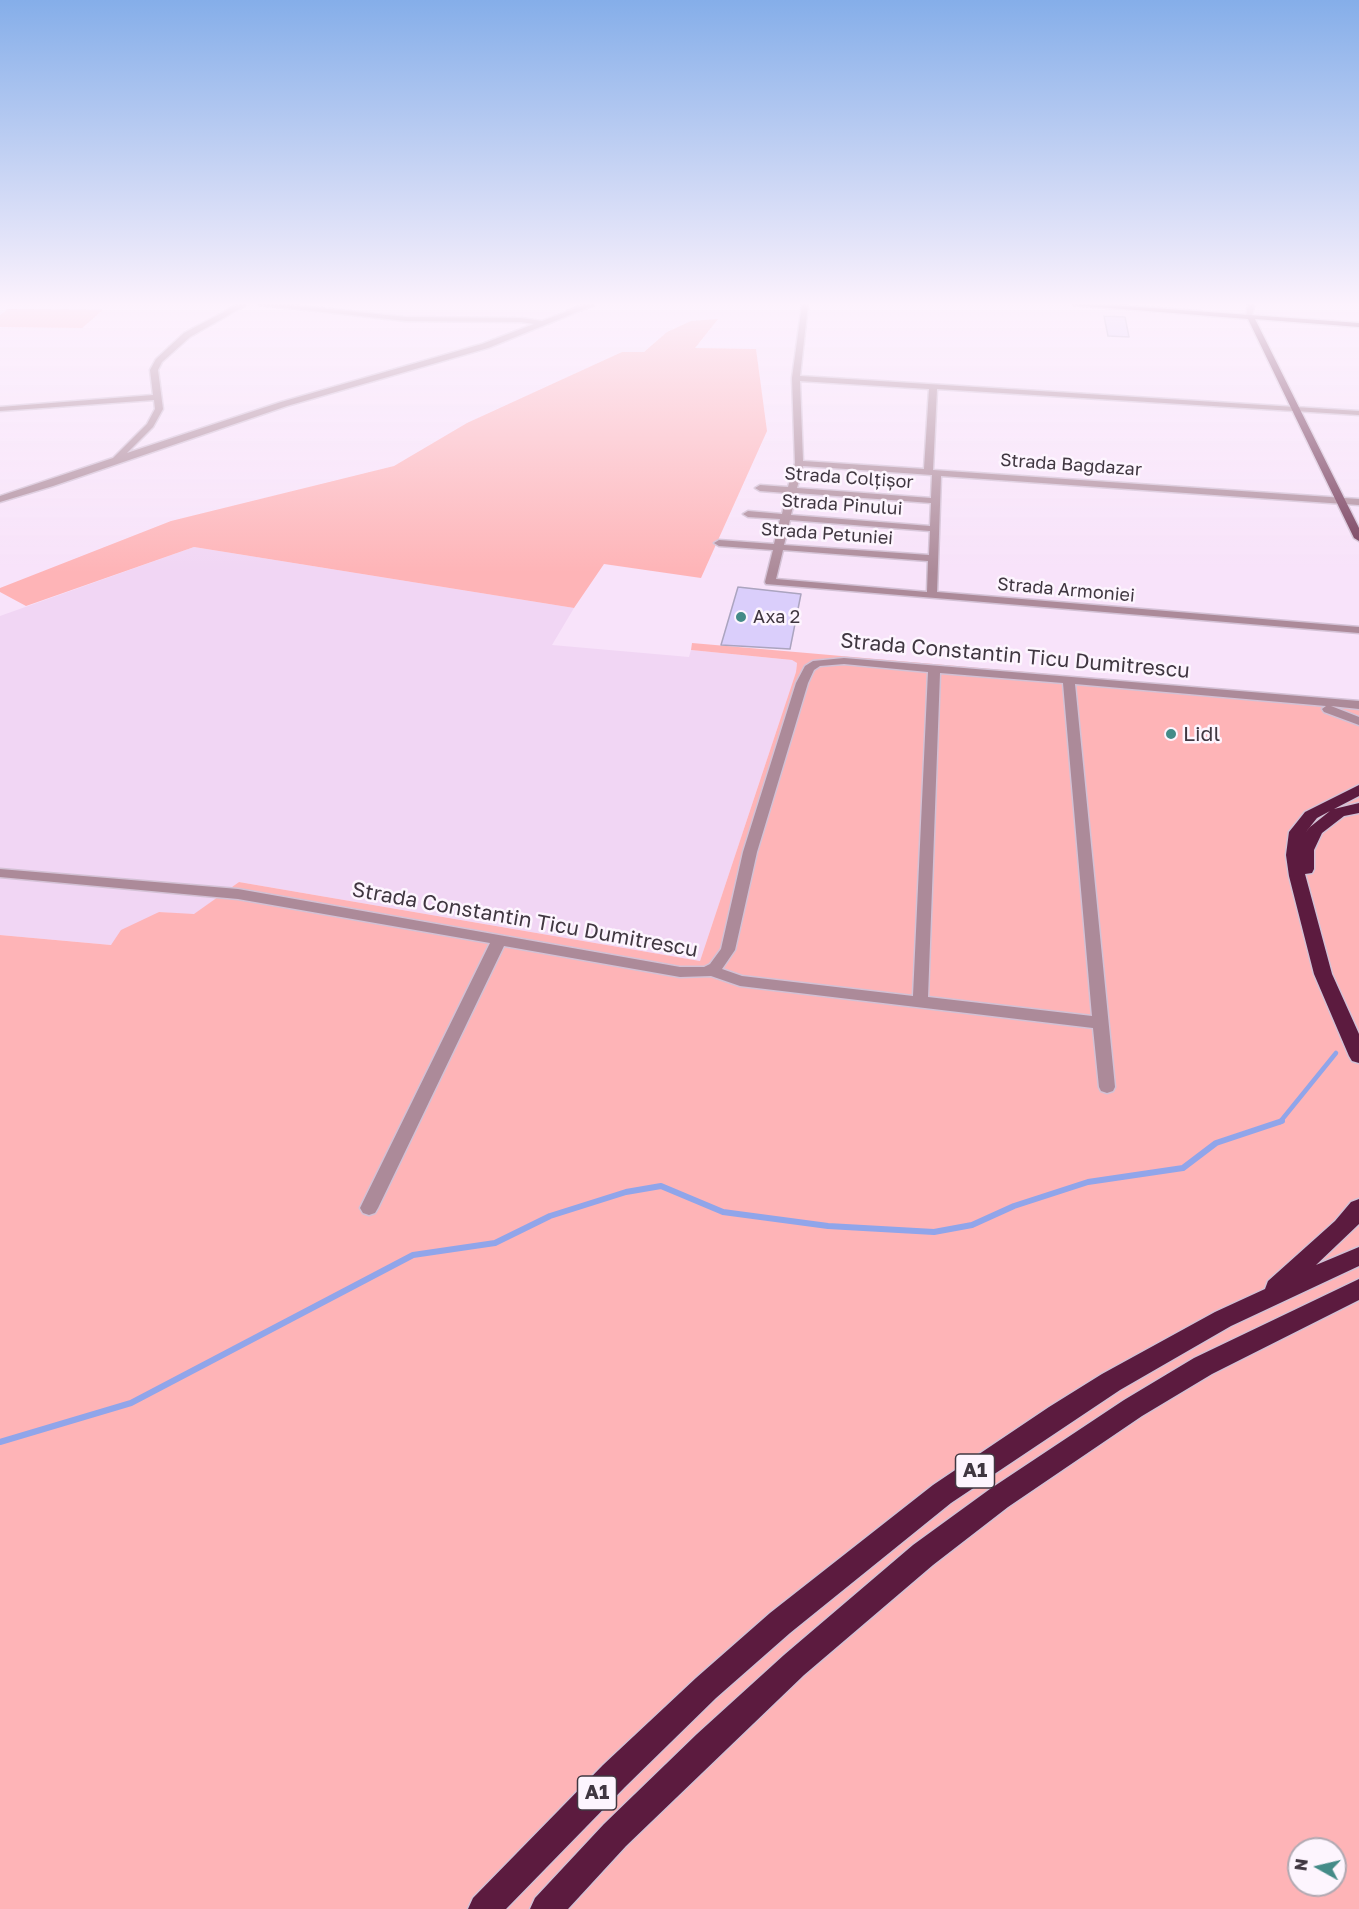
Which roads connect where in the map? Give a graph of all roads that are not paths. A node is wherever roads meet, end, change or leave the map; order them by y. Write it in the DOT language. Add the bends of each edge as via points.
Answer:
graph roads {
  1 [pos="318,394"];
  2 [pos="797,394"];
  3 [pos="933,394"];
  4 [pos="1050,394"];
  5 [pos="1288,394"];
  6 [pos="157,397"];
  7 [pos="0,409"];
  8 [pos="1295,409"];
  9 [pos="1359,413"];
  10 [pos="132,444"];
  11 [pos="156,447"];
  12 [pos="115,460"];
  13 [pos="799,463"];
  14 [pos="932,472"];
  15 [pos="760,488"];
  16 [pos="792,490"];
  17 [pos="0,499"];
  18 [pos="936,501"];
  19 [pos="1341,501"];
  20 [pos="1359,502"];
  21 [pos="748,514"];
  22 [pos="786,518"];
  23 [pos="934,529"];
  24 [pos="1359,538"];
  25 [pos="719,543"];
  26 [pos="780,547"];
  27 [pos="933,558"];
  28 [pos="932,596"];
  29 [pos="1359,630"];
  30 [pos="934,669"];
  31 [pos="1068,682"];
  32 [pos="1309,701"];
  33 [pos="1359,705"];
  34 [pos="1331,710"];
  35 [pos="1359,721"];
  36 [pos="1359,727"];
  37 [pos="1359,790"];
  38 [pos="1359,808"];
  39 [pos="0,873"];
  40 [pos="1308,916"];
  41 [pos="500,939"];
  42 [pos="711,970"];
  43 [pos="920,1002"];
  44 [pos="1340,1010"];
  45 [pos="1101,1023"];
  46 [pos="1359,1040"];
  47 [pos="1359,1056"];
  48 [pos="1107,1087"];
  49 [pos="369,1208"];
  50 [pos="1359,1208"];
  51 [pos="1359,1256"];
  52 [pos="1359,1289"];
  53 [pos="1263,1299"];
  54 [pos="484,1909"];
  55 [pos="546,1909"];
  1 -- 11 [label="street"];
  2 -- 13 [label="street"];
  3 -- 14 [label="street"];
  4 -- 8 [label="street"];
  5 -- 8 [label="main road"];
  6 -- 7 [label="street"];
  6 -- 10 [label="street" via="159,409 155,417"];
  8 -- 9 [label="street"];
  8 -- 19 [label="main road"];
  10 -- 11 [label="street"];
  10 -- 12 [label="street"];
  11 -- 12 [label="street"];
  12 -- 17 [label="street"];
  13 -- 14 [label="street, Strada Bagdazar"];
  13 -- 16 [label="street"];
  14 -- 18 [label="street"];
  14 -- 19 [label="street, Strada Bagdazar"];
  15 -- 16 [label="street, Strada Colțișor"];
  16 -- 18 [label="street, Strada Colțișor"];
  16 -- 22 [label="street"];
  18 -- 23 [label="street"];
  19 -- 20 [label="street, Strada Bagdazar"];
  19 -- 24 [label="main road"];
  21 -- 22 [label="street, Strada Pinului"];
  22 -- 23 [label="street, Strada Pinului"];
  22 -- 26 [label="street"];
  23 -- 27 [label="street"];
  25 -- 26 [label="street, Strada Petuniei"];
  26 -- 27 [label="street, Strada Petuniei"];
  26 -- 28 [label="street, Strada Armoniei" via="770,582"];
  27 -- 28 [label="street"];
  28 -- 29 [label="street, Strada Armoniei"];
  30 -- 31 [label="street, Strada Constantin Ticu Dumitrescu"];
  30 -- 42 [label="street, Strada Constantin Ticu Dumitrescu" via="829,661 809,669 750,852 728,950"];
  30 -- 43 [label="street"];
  31 -- 32 [label="street, Strada Constantin Ticu Dumitrescu"];
  31 -- 45 [label="street"];
  32 -- 33 [label="street, Strada Constantin Ticu Dumitrescu"];
  32 -- 34 [label="street"];
  34 -- 35 [label="street"];
  34 -- 36 [label="street"];
  37 -- 40 [label="highway" via="1311,815 1294,839 1295,865"];
  38 -- 40 [label="highway" via="1328,819 1311,836 1305,858"];
  39 -- 41 [label="street, Strada Constantin Ticu Dumitrescu" via="238,894"];
  40 -- 44 [label="highway" via="1323,974"];
  41 -- 42 [label="street, Strada Constantin Ticu Dumitrescu" via="680,972"];
  41 -- 49 [label="street"];
  42 -- 43 [label="street" via="740,981"];
  43 -- 45 [label="street"];
  44 -- 46 [label="highway"];
  44 -- 47 [label="highway"];
  45 -- 48 [label="street"];
  50 -- 53 [label="highway"];
  51 -- 53 [label="highway, A1"];
  52 -- 55 [label="highway, A1" via="1224,1355 1133,1408 999,1498 923,1555 708,1745"];
  53 -- 54 [label="highway, A1" via="1172,1347 1058,1415 894,1531 706,1688"];
}
